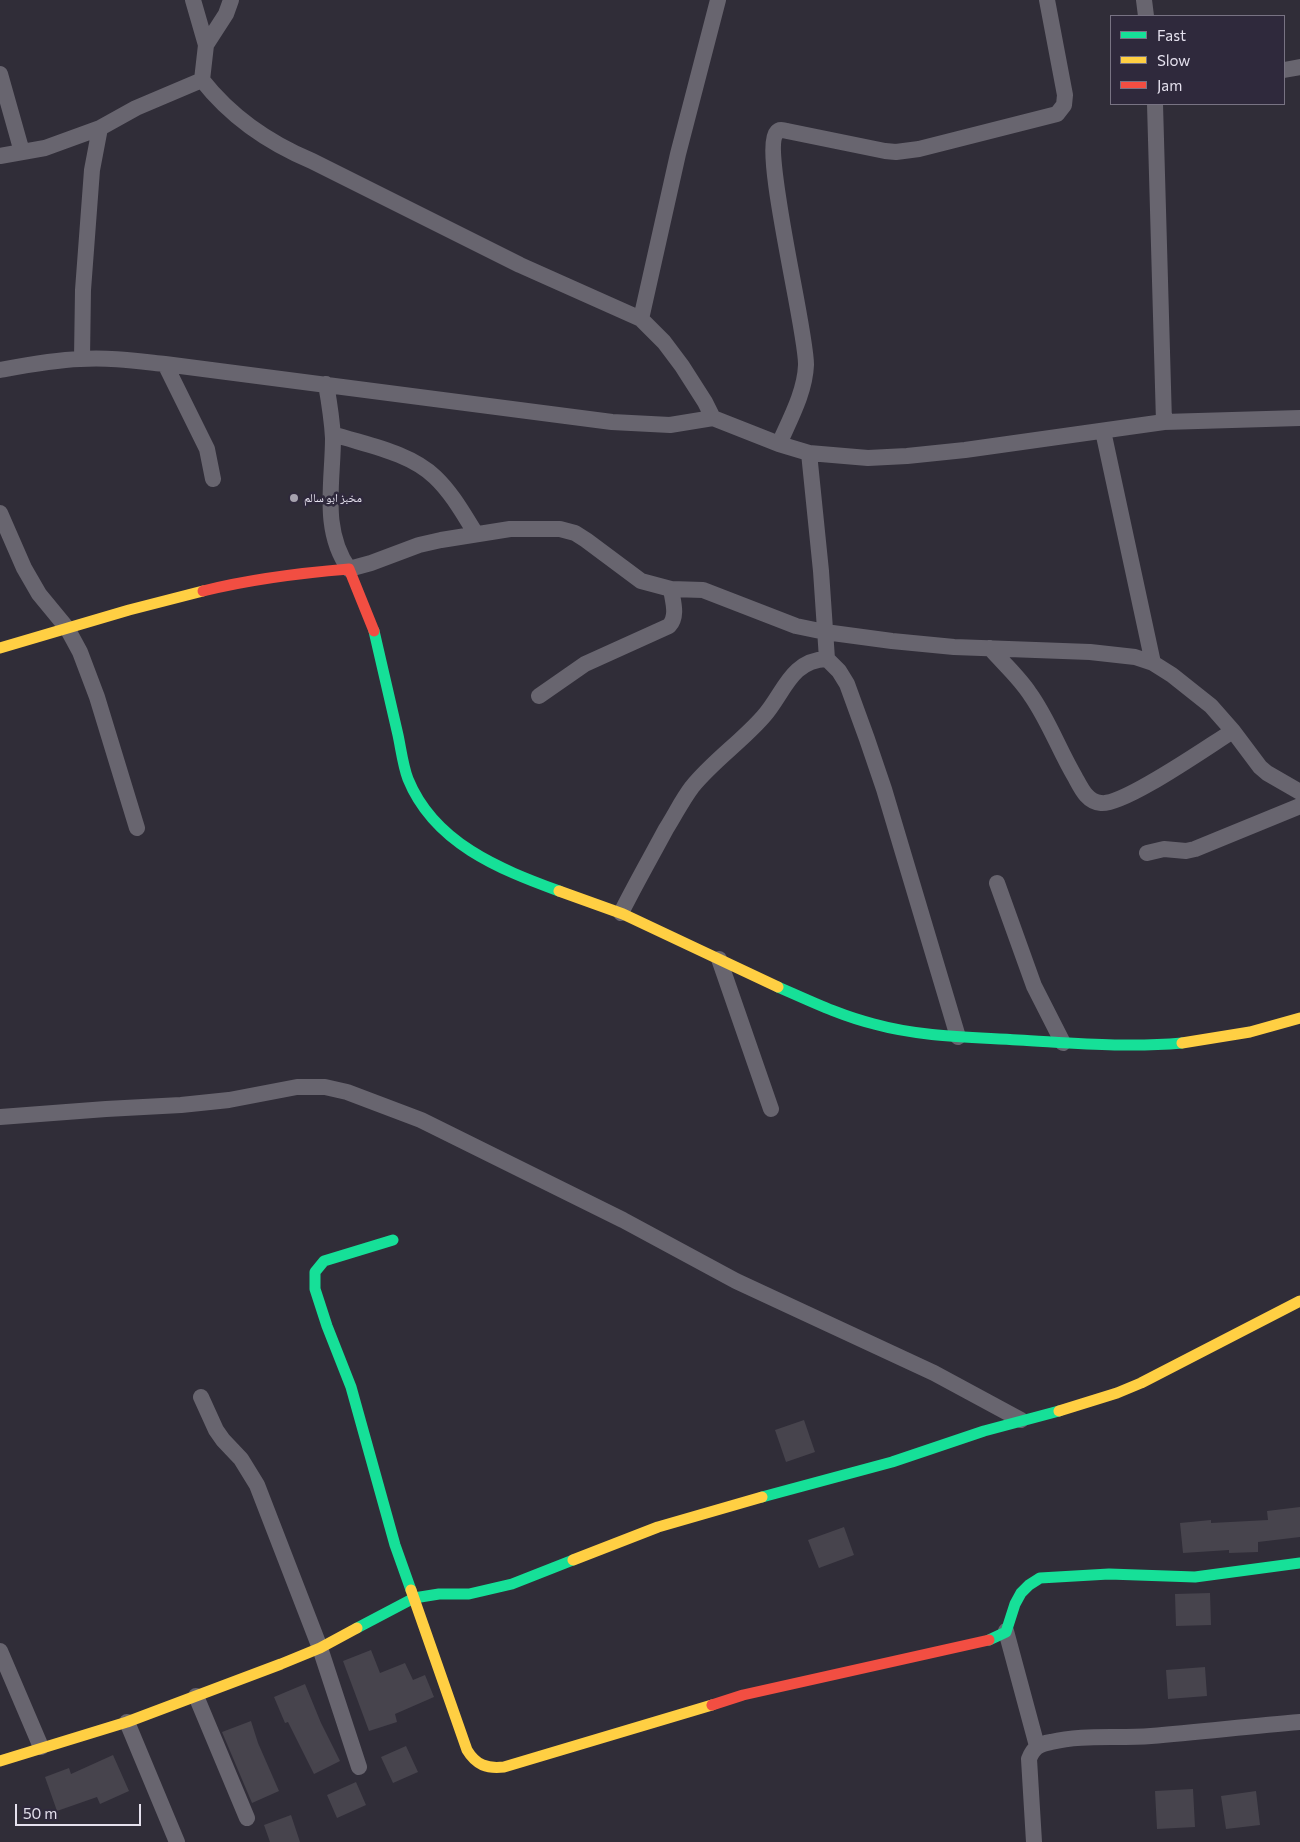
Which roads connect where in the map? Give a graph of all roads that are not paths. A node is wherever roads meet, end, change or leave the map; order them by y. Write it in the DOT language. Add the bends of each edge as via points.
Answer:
graph roads {
  1 [pos="193,0"];
  2 [pos="231,0"];
  3 [pos="718,0"];
  4 [pos="1046,0"];
  5 [pos="1144,0"];
  6 [pos="1146,15"];
  7 [pos="206,45"];
  8 [pos="1300,67"];
  9 [pos="1285,70"];
  10 [pos="0,74"];
  11 [pos="202,80"];
  12 [pos="1155,105"];
  13 [pos="100,128"];
  14 [pos="22,152"];
  15 [pos="0,156"];
  16 [pos="641,319"];
  17 [pos="82,358"];
  18 [pos="165,364"];
  19 [pos="0,370"];
  20 [pos="326,384"];
  21 [pos="713,418"];
  22 [pos="1300,418"];
  23 [pos="1164,422"];
  24 [pos="1102,431"];
  25 [pos="332,434"];
  26 [pos="780,444"];
  27 [pos="809,453"];
  28 [pos="213,479"];
  29 [pos="0,513"];
  30 [pos="476,534"];
  31 [pos="349,569"];
  32 [pos="671,589"];
  33 [pos="66,628"];
  34 [pos="825,632"];
  35 [pos="0,648"];
  36 [pos="990,648"];
  37 [pos="827,659"];
  38 [pos="1153,663"];
  39 [pos="539,696"];
  40 [pos="1233,730"];
  41 [pos="1300,792"];
  42 [pos="1300,806"];
  43 [pos="137,828"];
  44 [pos="1147,853"];
  45 [pos="996,883"];
  46 [pos="621,913"];
  47 [pos="719,959"];
  48 [pos="1300,1018"];
  49 [pos="958,1037"];
  50 [pos="1063,1043"];
  51 [pos="771,1109"];
  52 [pos="0,1117"];
  53 [pos="393,1240"];
  54 [pos="1300,1301"];
  55 [pos="201,1397"];
  56 [pos="1021,1420"];
  57 [pos="1300,1563"];
  58 [pos="414,1598"];
  59 [pos="1006,1631"];
  60 [pos="320,1648"];
  61 [pos="0,1651"];
  62 [pos="196,1696"];
  63 [pos="127,1722"];
  64 [pos="1300,1722"];
  65 [pos="1037,1746"];
  66 [pos="42,1747"];
  67 [pos="0,1761"];
  68 [pos="359,1768"];
  69 [pos="247,1818"];
  70 [pos="178,1842"];
  71 [pos="1034,1842"];
  1 -- 7 [label="street"];
  2 -- 7 [label="street"];
  3 -- 16 [label="street" via="678,154"];
  4 -- 26 [label="street" via="1065,95 1064,105 1057,114 896,152 781,130 776,132 774,153 778,196 806,365 798,400"];
  5 -- 6 [label="street"];
  7 -- 11 [label="street"];
  8 -- 9 [label="street"];
  10 -- 14 [label="street"];
  11 -- 13 [label="street" via="136,108"];
  11 -- 16 [label="street" via="241,119 288,151 520,265"];
  12 -- 23 [label="street"];
  13 -- 14 [label="street" via="45,148"];
  13 -- 17 [label="street" via="91,179"];
  14 -- 15 [label="street"];
  16 -- 21 [label="street" via="682,366"];
  17 -- 18 [label="street"];
  17 -- 19 [label="street"];
  18 -- 20 [label="street"];
  18 -- 28 [label="street" via="207,449"];
  20 -- 21 [label="street" via="612,422 670,425"];
  20 -- 25 [label="street"];
  21 -- 26 [label="street"];
  22 -- 23 [label="street"];
  23 -- 24 [label="street"];
  24 -- 27 [label="street" via="899,456 868,458"];
  24 -- 38 [label="street"];
  25 -- 30 [label="street" via="390,452 423,468 446,490"];
  25 -- 31 [label="street" via="331,524 334,539"];
  26 -- 27 [label="street"];
  27 -- 34 [label="street"];
  29 -- 33 [label="street" via="24,568 39,594"];
  30 -- 31 [label="street" via="419,545"];
  30 -- 32 [label="street" via="510,529 560,529 575,533 641,581"];
  31 -- 33 [label="street" via="235,585"];
  31 -- 46 [label="street" via="372,625 408,779 432,819 467,850 498,868"];
  32 -- 34 [label="street" via="703,590 784,622"];
  32 -- 39 [label="street" via="674,614 669,626 584,664"];
  33 -- 35 [label="street"];
  33 -- 43 [label="street" via="78,647 91,680"];
  34 -- 36 [label="street"];
  34 -- 37 [label="street"];
  36 -- 38 [label="street" via="1090,652 1135,657"];
  36 -- 40 [label="street" via="1032,697 1083,792 1101,803 1156,780"];
  37 -- 46 [label="street" via="812,661 795,671 764,716 692,786"];
  37 -- 49 [label="street" via="840,671 847,684 867,739"];
  38 -- 40 [label="street" via="1211,706"];
  40 -- 41 [label="street" via="1260,767"];
  42 -- 44 [label="street" via="1194,849 1164,848"];
  45 -- 50 [label="street" via="1034,986"];
  46 -- 47 [label="street"];
  47 -- 49 [label="street" via="856,1020 905,1032"];
  47 -- 51 [label="street"];
  48 -- 50 [label="street" via="1241,1034 1179,1043"];
  49 -- 50 [label="street"];
  52 -- 56 [label="street" via="181,1106 297,1086 347,1092 421,1120 623,1220 736,1281 934,1373"];
  53 -- 58 [label="street" via="324,1262 316,1272 315,1289 351,1387 386,1516"];
  54 -- 56 [label="street" via="1141,1384"];
  55 -- 60 [label="street" via="216,1430 253,1476"];
  56 -- 58 [label="street" via="892,1462 658,1527 512,1584 469,1594"];
  57 -- 59 [label="street" via="1195,1576 1109,1574 1040,1578 1023,1588"];
  58 -- 59 [label="street" via="467,1750 478,1764 490,1768 581,1745 743,1695 976,1643"];
  58 -- 60 [label="street"];
  59 -- 65 [label="street"];
  60 -- 62 [label="street"];
  60 -- 68 [label="street"];
  61 -- 66 [label="street"];
  62 -- 63 [label="street"];
  62 -- 69 [label="street"];
  63 -- 66 [label="street"];
  63 -- 70 [label="street"];
  64 -- 65 [label="street" via="1149,1736 1068,1739"];
  65 -- 71 [label="street" via="1029,1759"];
  66 -- 67 [label="street"];
}
